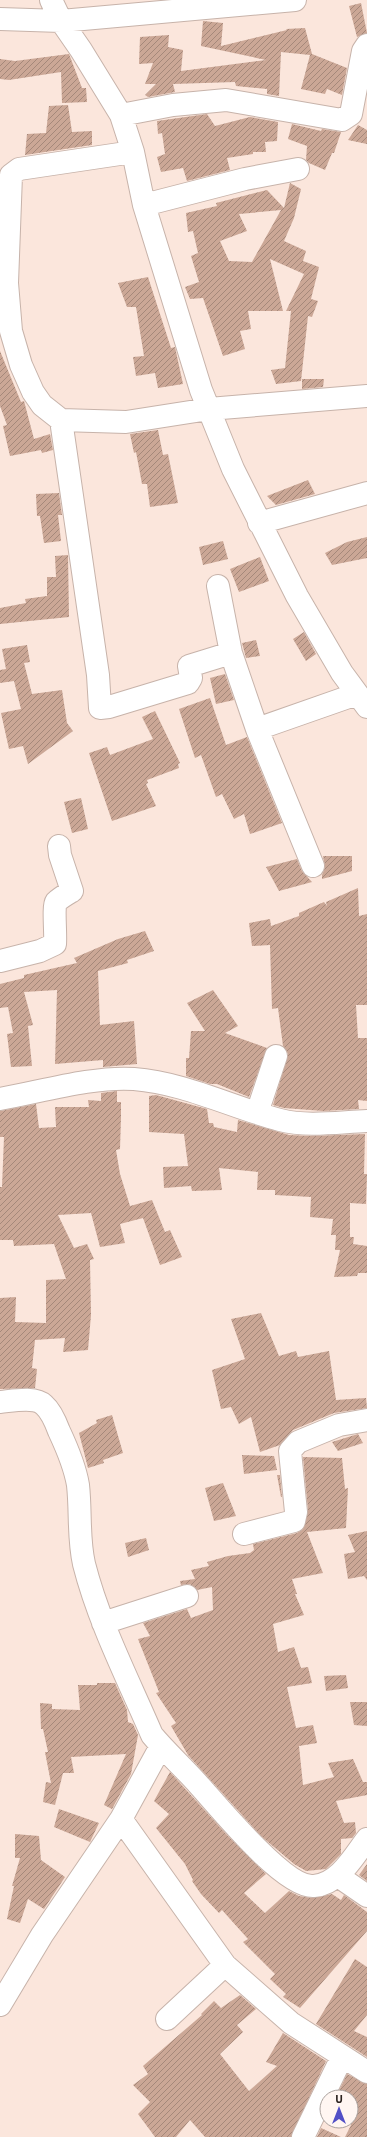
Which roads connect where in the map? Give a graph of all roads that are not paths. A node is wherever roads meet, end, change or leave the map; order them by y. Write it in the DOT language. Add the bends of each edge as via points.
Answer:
graph roads {
  1 [pos="51,0"];
  2 [pos="295,0"];
  3 [pos="0,19"];
  4 [pos="61,20"];
  5 [pos="367,45"];
  6 [pos="121,115"];
  7 [pos="132,152"];
  8 [pos="298,169"];
  9 [pos="144,205"];
  10 [pos="367,396"];
  11 [pos="209,409"];
  12 [pos="61,420"];
  13 [pos="367,493"];
  14 [pos="259,523"];
  15 [pos="218,586"];
  16 [pos="231,653"];
  17 [pos="362,700"];
  18 [pos="257,729"];
  19 [pos="59,846"];
  20 [pos="313,866"];
  21 [pos="0,961"];
  22 [pos="276,1056"];
  23 [pos="0,1099"];
  24 [pos="257,1113"];
  25 [pos="367,1121"];
  26 [pos="0,1402"];
  27 [pos="367,1420"];
  28 [pos="244,1534"];
  29 [pos="187,1596"];
  30 [pos="103,1623"];
  31 [pos="161,1746"];
  32 [pos="121,1819"];
  33 [pos="367,1839"];
  34 [pos="338,1876"];
  35 [pos="367,1896"];
  36 [pos="225,1965"];
  37 [pos="0,2005"];
  38 [pos="167,2019"];
  39 [pos="342,2057"];
  40 [pos="367,2072"];
  41 [pos="304,2137"];
  1 -- 4 [label="street"];
  2 -- 4 [label="street"];
  3 -- 4 [label="street"];
  4 -- 6 [label="street"];
  5 -- 6 [label="street" via="363,51 351,114 342,120 226,100 173,105"];
  6 -- 7 [label="street"];
  7 -- 9 [label="street"];
  7 -- 12 [label="street" via="19,169 14,171 10,179 7,304 10,331 33,392 42,405"];
  8 -- 9 [label="street" via="245,179"];
  9 -- 11 [label="street"];
  10 -- 11 [label="street"];
  11 -- 12 [label="street" via="126,422"];
  11 -- 14 [label="street" via="233,469"];
  12 -- 16 [label="street" via="98,675 100,708 188,683 191,678 189,666"];
  13 -- 14 [label="street"];
  14 -- 17 [label="street" via="297,596 342,673"];
  15 -- 16 [label="street"];
  16 -- 18 [label="street"];
  17 -- 18 [label="street"];
  18 -- 20 [label="street"];
  19 -- 21 [label="street" via="72,891 56,902 54,907 55,944 40,951"];
  22 -- 24 [label="street"];
  23 -- 24 [label="street" via="91,1082 133,1079 172,1085"];
  24 -- 25 [label="street" via="291,1122"];
  26 -- 30 [label="street" via="38,1402 45,1406 56,1424 75,1475 84,1564"];
  27 -- 28 [label="street" via="339,1425 293,1446 290,1452 296,1512 294,1521"];
  29 -- 30 [label="street"];
  30 -- 31 [label="street" via="152,1735"];
  31 -- 32 [label="street"];
  31 -- 34 [label="street" via="230,1822 285,1873 301,1884 314,1886"];
  32 -- 36 [label="street"];
  32 -- 37 [label="street" via="42,1935"];
  33 -- 34 [label="street"];
  34 -- 35 [label="street"];
  36 -- 38 [label="street"];
  36 -- 39 [label="street" via="291,2024"];
  39 -- 40 [label="street"];
  39 -- 41 [label="street"];
}
